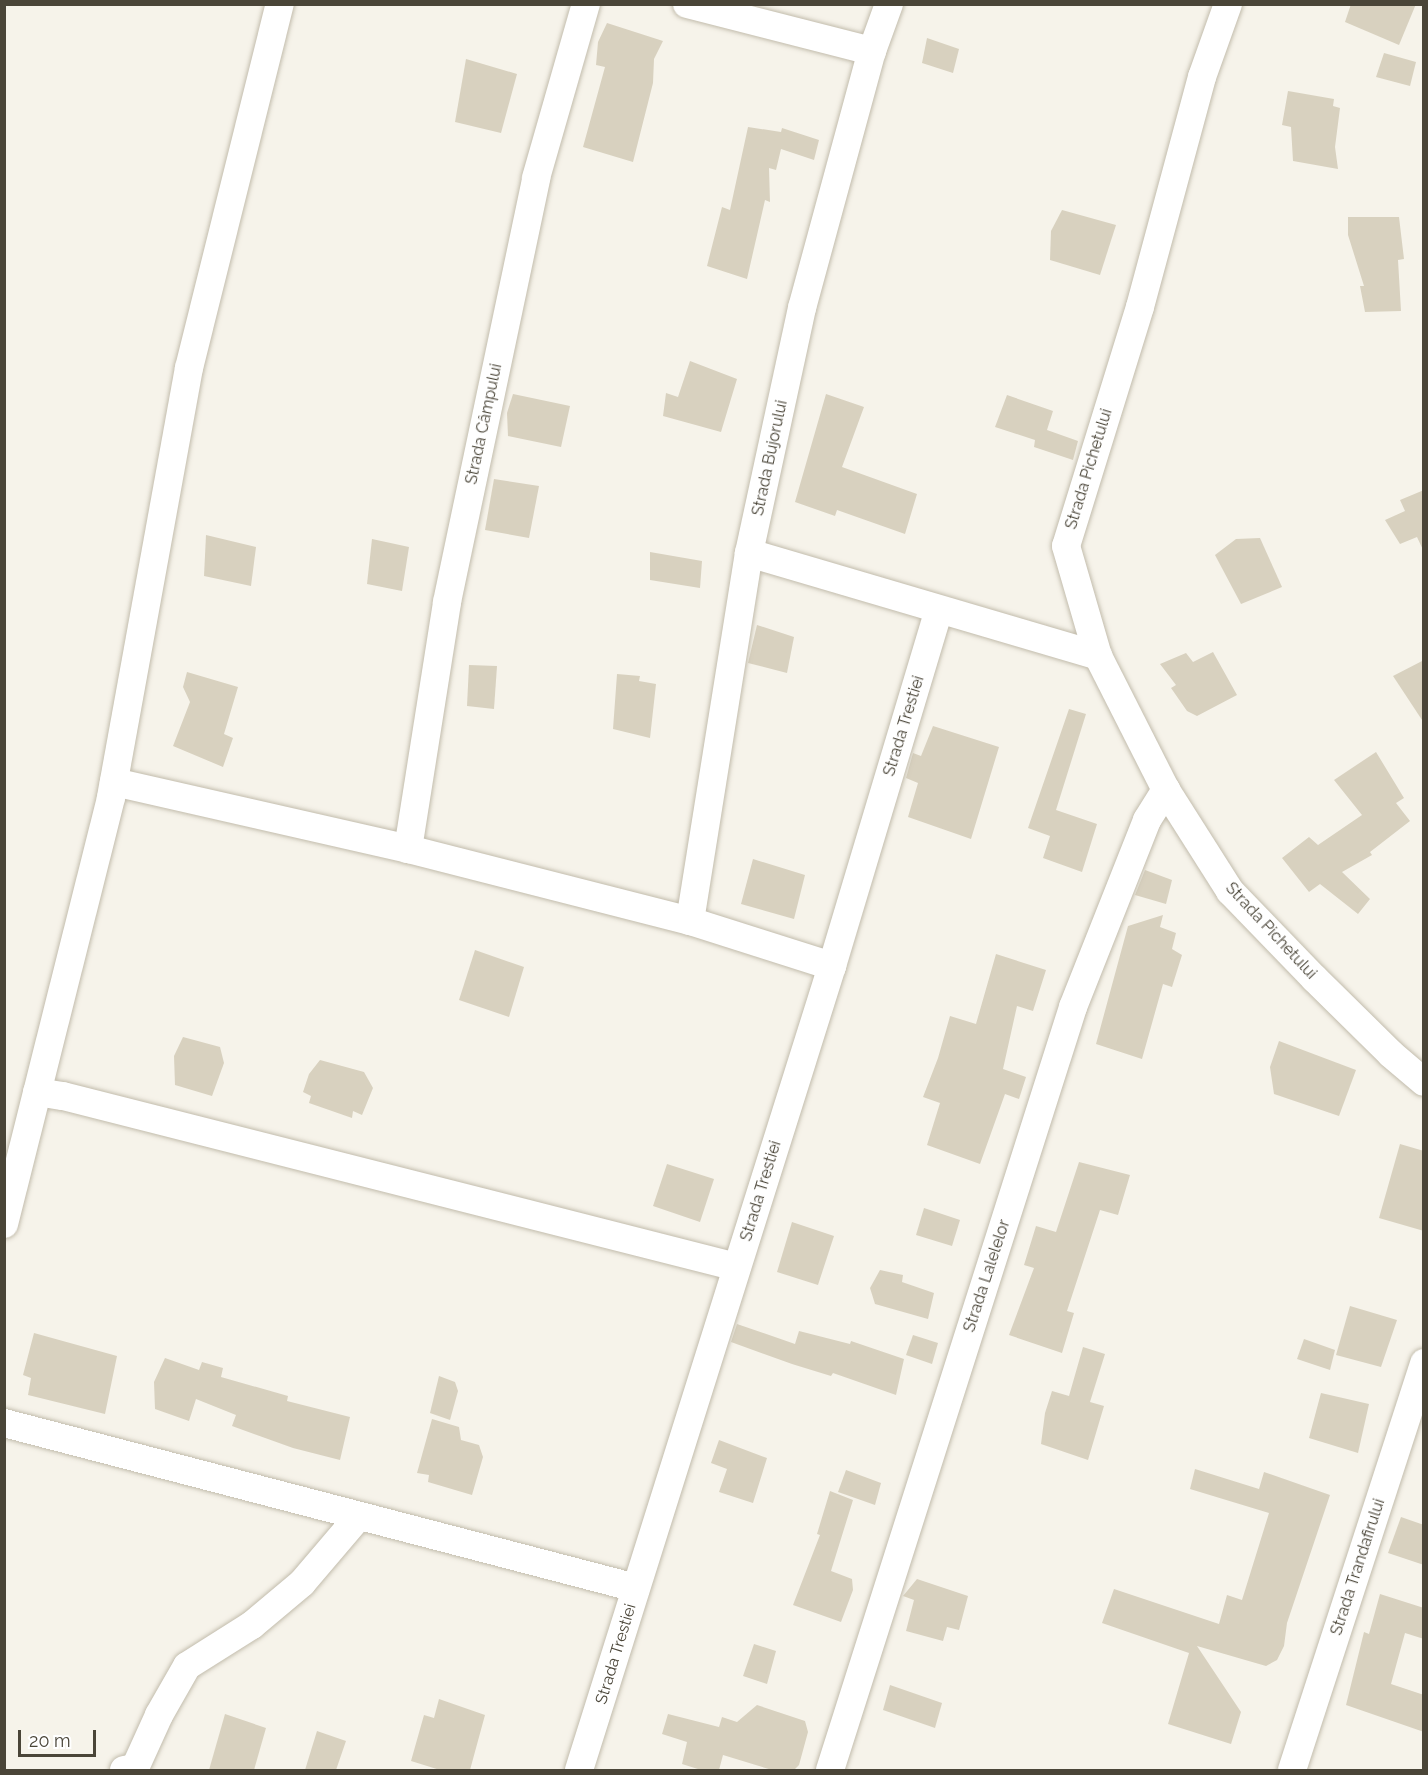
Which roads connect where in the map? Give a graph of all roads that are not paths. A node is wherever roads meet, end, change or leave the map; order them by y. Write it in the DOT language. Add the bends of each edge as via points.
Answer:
graph roads {
  1 [pos="280,4"];
  2 [pos="586,4"];
  3 [pos="687,4"];
  4 [pos="889,4"];
  5 [pos="1227,4"];
  6 [pos="872,51"];
  7 [pos="749,553"];
  8 [pos="939,610"];
  9 [pos="1098,656"];
  10 [pos="114,782"];
  11 [pos="1166,790"];
  12 [pos="408,849"];
  13 [pos="690,921"];
  14 [pos="832,966"];
  15 [pos="1424,1082"];
  16 [pos="37,1092"];
  17 [pos="4,1224"];
  18 [pos="737,1268"];
  19 [pos="1424,1363"];
  20 [pos="4,1423"];
  21 [pos="359,1516"];
  22 [pos="636,1588"];
  23 [pos="132,1770"];
  24 [pos="579,1770"];
  25 [pos="830,1770"];
  26 [pos="1292,1770"];
  1 -- 10 [label="street" via="189,368"];
  2 -- 12 [label="street, Strada Câmpului" via="536,178 447,602"];
  3 -- 6 [label="street"];
  4 -- 6 [label="street, Strada Bujorului"];
  5 -- 9 [label="street, Strada Pichetului" via="1202,77 1140,308 1066,546"];
  6 -- 7 [label="street, Strada Bujorului" via="802,308"];
  7 -- 8 [label="street"];
  7 -- 13 [label="street, Strada Bujorului"];
  8 -- 9 [label="street"];
  8 -- 14 [label="street, Strada Trestiei"];
  9 -- 11 [label="street, Strada Pichetului"];
  10 -- 12 [label="street"];
  10 -- 16 [label="street"];
  11 -- 15 [label="street, Strada Pichetului" via="1230,891 1329,993"];
  11 -- 25 [label="street, Strada Lalelelor" via="1147,820 1073,1007"];
  12 -- 13 [label="street"];
  13 -- 14 [label="street"];
  14 -- 18 [label="street, Strada Trestiei"];
  16 -- 17 [label="street"];
  16 -- 18 [label="street" via="74,1098"];
  18 -- 22 [label="street, Strada Trestiei"];
  19 -- 26 [label="street, Strada Trandafirului"];
  20 -- 21 [label="street"];
  21 -- 22 [label="street"];
  21 -- 23 [label="street" via="302,1583 252,1625 187,1666"];
  22 -- 24 [label="street, Strada Trestiei"];
}
